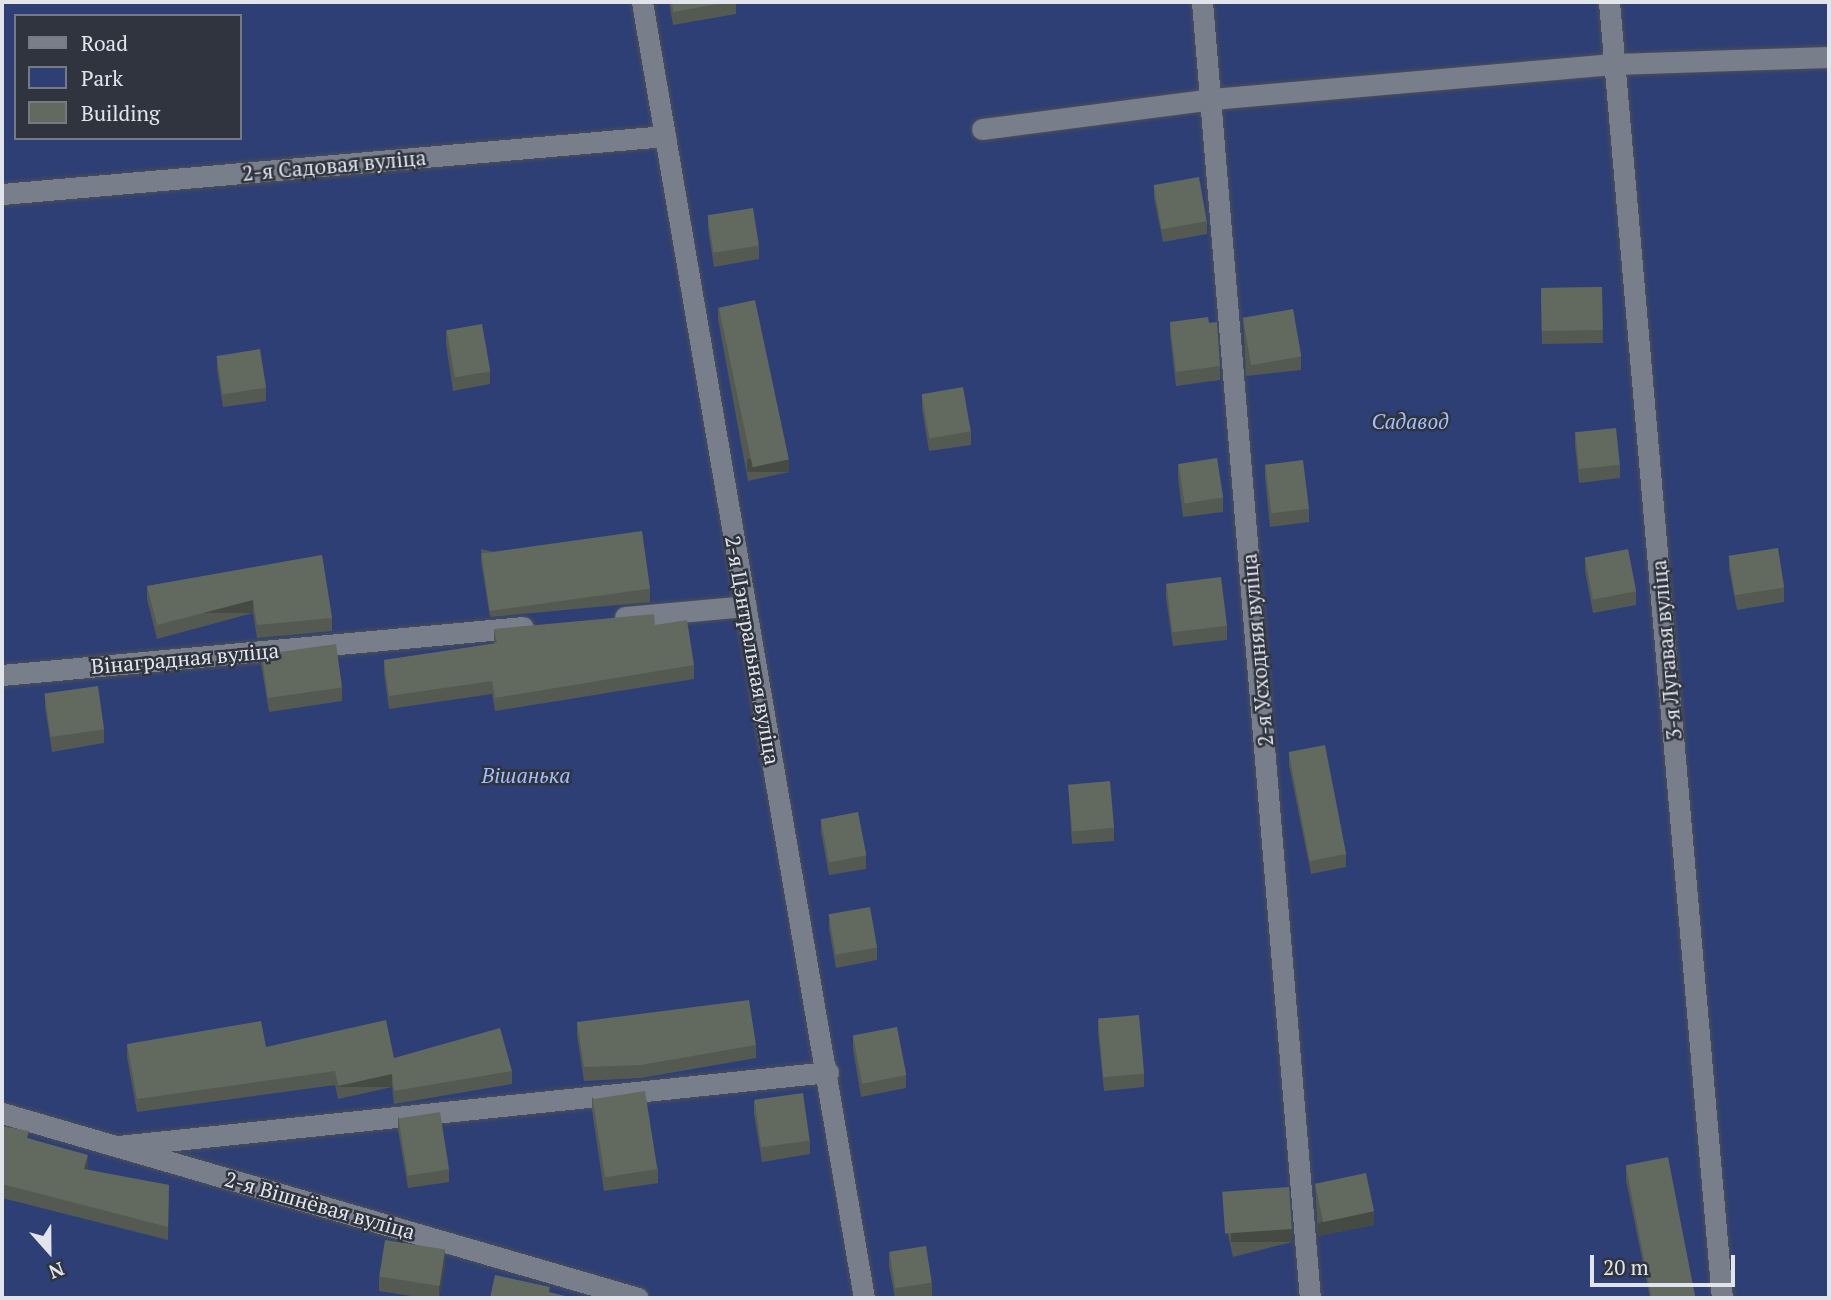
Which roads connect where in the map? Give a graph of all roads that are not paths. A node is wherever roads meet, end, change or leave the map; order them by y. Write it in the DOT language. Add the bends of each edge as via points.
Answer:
graph roads {
  1 [pos="642,2"];
  2 [pos="1202,2"];
  3 [pos="1609,2"];
  4 [pos="1829,57"];
  5 [pos="1615,64"];
  6 [pos="1212,99"];
  7 [pos="982,129"];
  8 [pos="665,136"];
  9 [pos="2,194"];
  10 [pos="745,606"];
  11 [pos="607,619"];
  12 [pos="552,624"];
  13 [pos="2,676"];
  14 [pos="828,1072"];
  15 [pos="2,1113"];
  16 [pos="118,1146"];
  17 [pos="638,1298"];
  18 [pos="864,1298"];
  19 [pos="1310,1298"];
  20 [pos="1721,1298"];
  1 -- 8 [label="street, 2-я Цэнтральная вуліца"];
  2 -- 6 [label="street, 2-я Усходняя вуліца"];
  3 -- 5 [label="street, 3-я Лугавая вуліца"];
  4 -- 5 [label="street"];
  5 -- 6 [label="street"];
  5 -- 20 [label="street, 3-я Лугавая вуліца"];
  6 -- 7 [label="street"];
  6 -- 19 [label="street, 2-я Усходняя вуліца"];
  8 -- 9 [label="street, 2-я Садовая вуліца"];
  8 -- 10 [label="street, 2-я Цэнтральная вуліца"];
  10 -- 11 [label="street"];
  10 -- 14 [label="street, 2-я Цэнтральная вуліца"];
  12 -- 13 [label="street, Вінаградная вуліца"];
  14 -- 16 [label="street"];
  14 -- 18 [label="street, 2-я Цэнтральная вуліца"];
  15 -- 16 [label="street, 2-я Вішнёвая вуліца"];
  16 -- 17 [label="street, 2-я Вішнёвая вуліца"];
}
